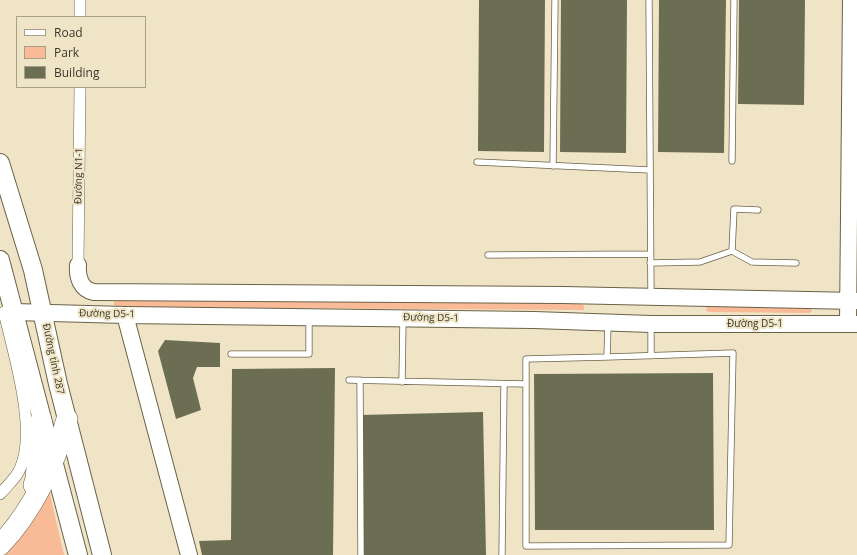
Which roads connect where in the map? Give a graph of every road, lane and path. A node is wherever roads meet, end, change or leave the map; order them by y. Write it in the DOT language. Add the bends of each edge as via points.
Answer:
graph roads {
  1 [pos="80,0"];
  2 [pos="554,0"];
  3 [pos="649,0"];
  4 [pos="734,0"];
  5 [pos="851,0"];
  6 [pos="80,16"];
  7 [pos="80,88"];
  8 [pos="732,161"];
  9 [pos="477,162"];
  10 [pos="0,163"];
  11 [pos="553,166"];
  12 [pos="650,170"];
  13 [pos="758,210"];
  14 [pos="732,252"];
  15 [pos="650,254"];
  16 [pos="488,256"];
  17 [pos="0,260"];
  18 [pos="650,263"];
  19 [pos="796,263"];
  20 [pos="78,265"];
  21 [pos="632,297"];
  22 [pos="651,297"];
  23 [pos="853,301"];
  24 [pos="6,312"];
  25 [pos="43,312"];
  26 [pos="125,315"];
  27 [pos="309,317"];
  28 [pos="403,318"];
  29 [pos="608,322"];
  30 [pos="630,323"];
  31 [pos="651,324"];
  32 [pos="852,324"];
  33 [pos="231,354"];
  34 [pos="651,356"];
  35 [pos="607,357"];
  36 [pos="349,380"];
  37 [pos="360,380"];
  38 [pos="402,382"];
  39 [pos="504,384"];
  40 [pos="526,384"];
  41 [pos="41,420"];
  42 [pos="67,420"];
  43 [pos="52,460"];
  44 [pos="0,494"];
  45 [pos="0,536"];
  46 [pos="0,545"];
  47 [pos="78,555"];
  48 [pos="102,555"];
  49 [pos="189,555"];
  50 [pos="361,555"];
  51 [pos="502,555"];
  1 -- 6 [label="street"];
  2 -- 11 [label="lane"];
  3 -- 12 [label="lane"];
  4 -- 8 [label="lane"];
  5 -- 23 [label="main road"];
  7 -- 20 [label="street, Đường N1-1"];
  9 -- 11 [label="lane"];
  10 -- 25 [label="main road, Đường tỉnh 287" via="33,270"];
  11 -- 12 [label="lane"];
  12 -- 15 [label="lane"];
  13 -- 14 [label="lane" via="734,209"];
  14 -- 18 [label="lane" via="700,262"];
  14 -- 19 [label="lane" via="752,262"];
  15 -- 16 [label="lane"];
  15 -- 18 [label="lane"];
  17 -- 24 [label="main road"];
  18 -- 22 [label="lane"];
  20 -- 21 [label="main road" via="82,285 86,290 94,292"];
  21 -- 22 [label="main road"];
  21 -- 30 [label="main road"];
  22 -- 23 [label="main road"];
  23 -- 32 [label="main road"];
  24 -- 25 [label="main road, Đường D5-1"];
  24 -- 41 [label="main road"];
  24 -- 44 [label="street" via="26,426 26,447 20,468"];
  25 -- 26 [label="main road, Đường D5-1"];
  25 -- 42 [label="main road, Đường tỉnh 287"];
  26 -- 27 [label="main road, Đường D5-1"];
  26 -- 49 [label="main road"];
  27 -- 28 [label="main road, Đường D5-1"];
  27 -- 33 [label="lane" via="309,354"];
  28 -- 29 [label="main road, Đường D5-1"];
  28 -- 38 [label="lane"];
  29 -- 30 [label="main road, Đường D5-1"];
  29 -- 35 [label="lane"];
  30 -- 31 [label="main road, Đường D5-1"];
  31 -- 32 [label="main road, Đường D5-1"];
  31 -- 34 [label="lane"];
  34 -- 35 [label="lane"];
  34 -- 40 [label="lane" via="733,353 729,545 526,546"];
  35 -- 40 [label="lane" via="526,359"];
  36 -- 37 [label="lane"];
  37 -- 38 [label="lane"];
  37 -- 50 [label="lane"];
  38 -- 39 [label="lane"];
  39 -- 40 [label="lane"];
  39 -- 51 [label="lane"];
  41 -- 43 [label="main road"];
  41 -- 45 [label="highway" via="36,479 27,500"];
  42 -- 43 [label="highway"];
  42 -- 48 [label="main road, Đường tỉnh 287"];
  43 -- 46 [label="highway" via="26,512"];
  43 -- 47 [label="main road"];
}
